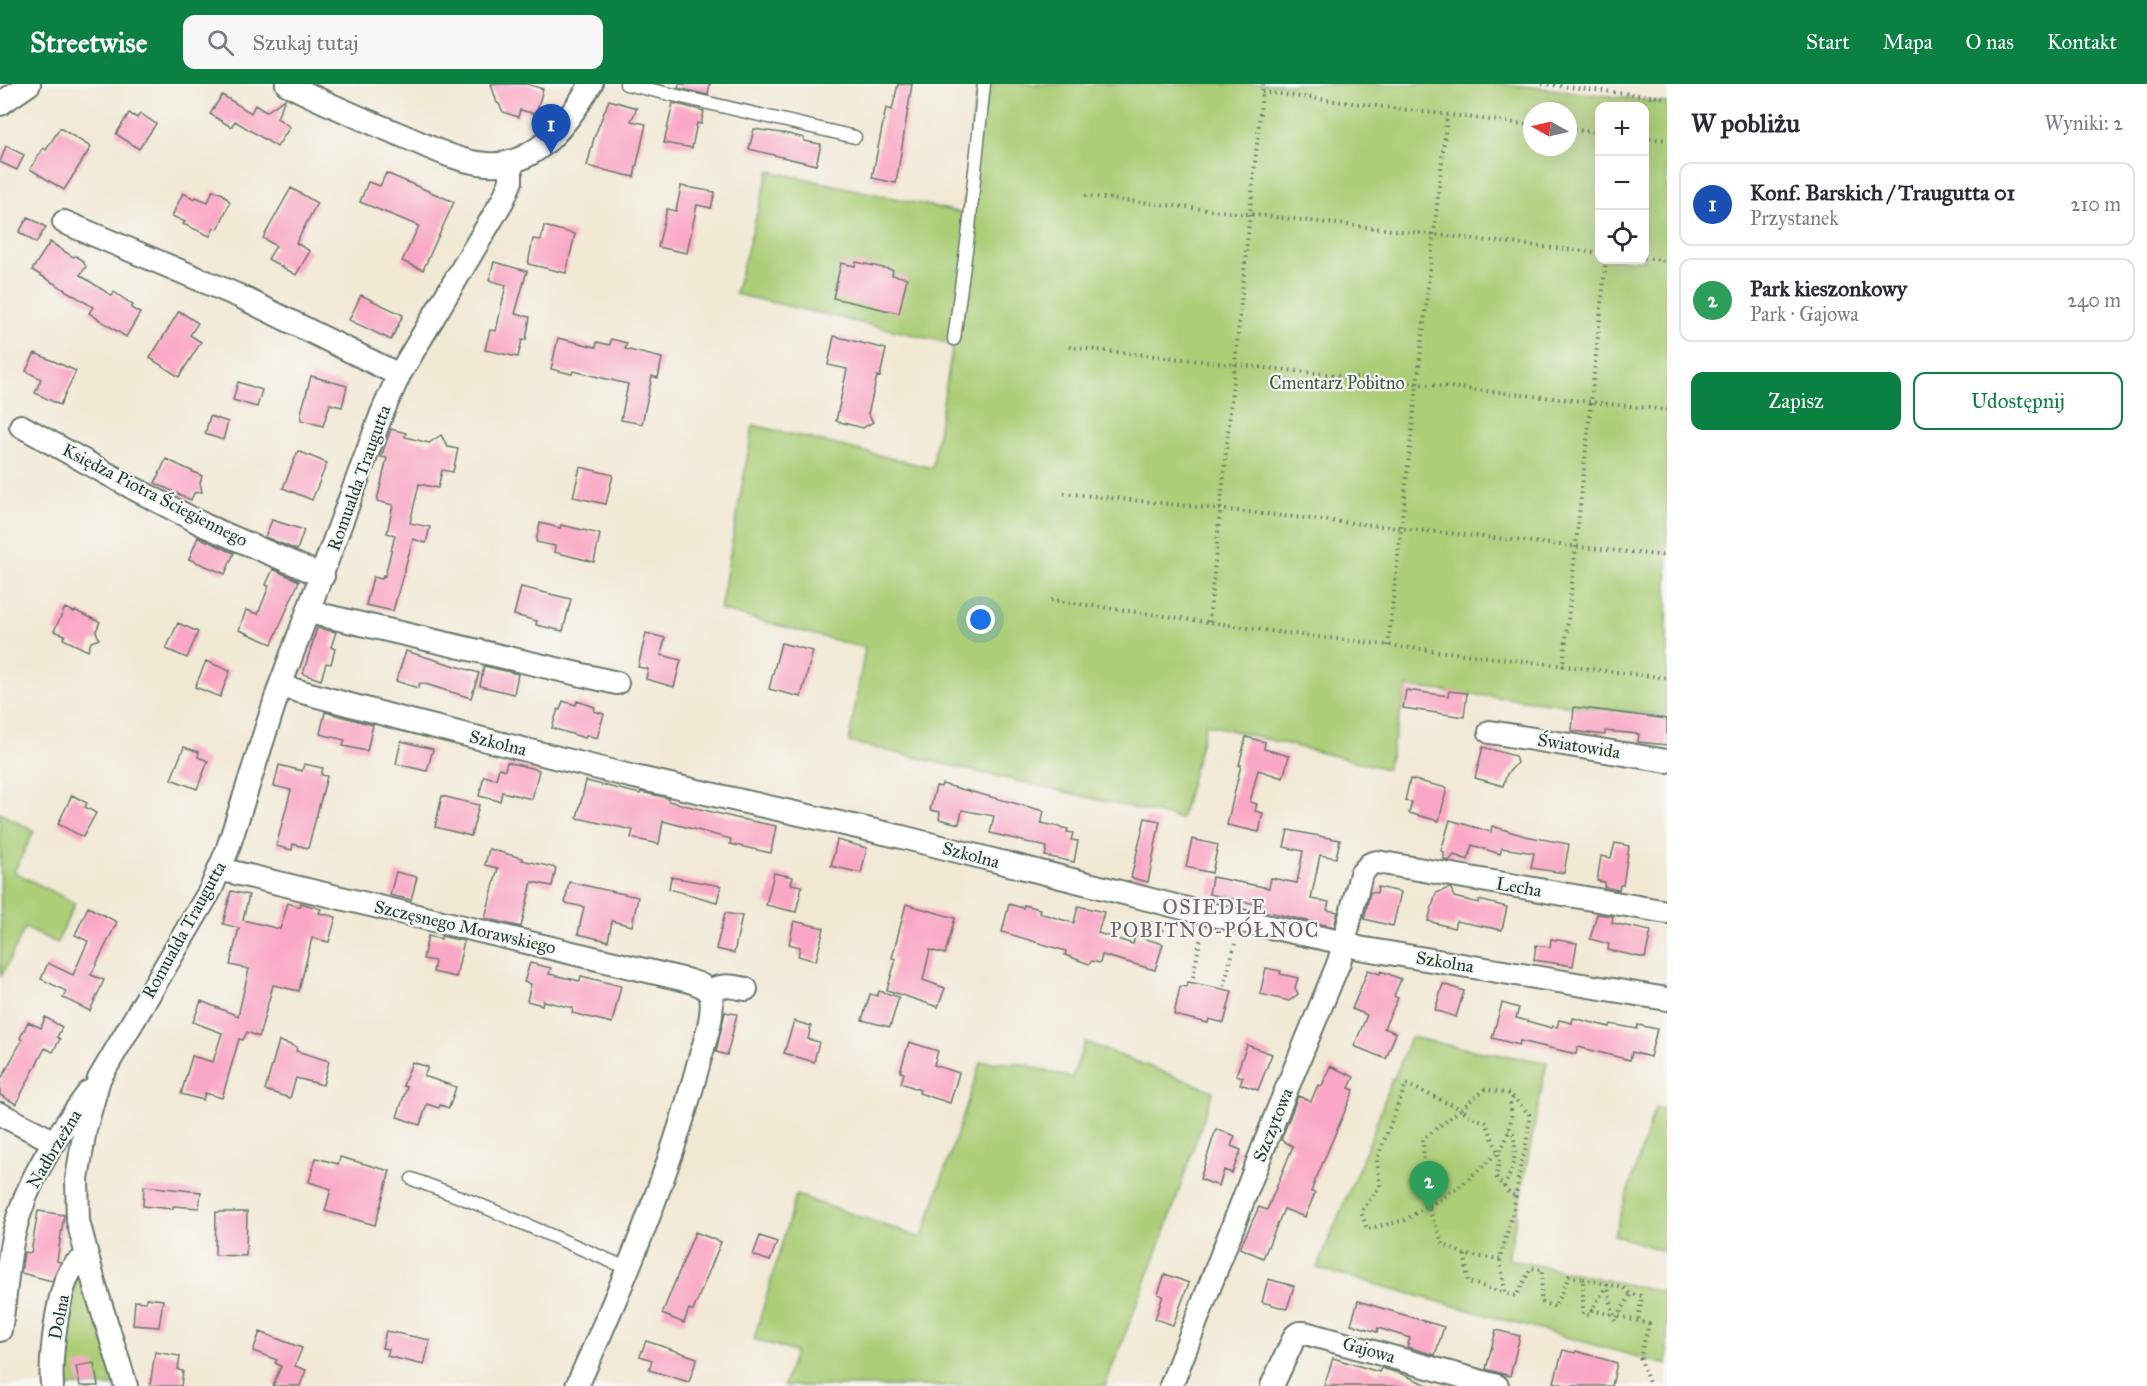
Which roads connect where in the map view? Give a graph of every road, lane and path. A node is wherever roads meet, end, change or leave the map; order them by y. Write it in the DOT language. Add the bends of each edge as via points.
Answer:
graph roads {
  1 [pos="29,84"];
  2 [pos="287,84"];
  3 [pos="591,84"];
  4 [pos="626,84"];
  5 [pos="984,84"];
  6 [pos="1263,84"];
  7 [pos="1542,84"];
  8 [pos="1603,84"];
  9 [pos="1262,92"];
  10 [pos="1602,92"];
  11 [pos="1667,98"];
  12 [pos="0,104"];
  13 [pos="1447,115"];
  14 [pos="1523,124"];
  15 [pos="1577,130"];
  16 [pos="1595,132"];
  17 [pos="855,137"];
  18 [pos="1649,138"];
  19 [pos="1667,140"];
  20 [pos="511,162"];
  21 [pos="1085,196"];
  22 [pos="1251,216"];
  23 [pos="64,222"];
  24 [pos="1433,235"];
  25 [pos="1595,253"];
  26 [pos="1649,259"];
  27 [pos="1667,261"];
  28 [pos="1606,264"];
  29 [pos="954,339"];
  30 [pos="1068,347"];
  31 [pos="1236,364"];
  32 [pos="399,375"];
  33 [pos="1417,383"];
  34 [pos="1591,402"];
  35 [pos="1667,410"];
  36 [pos="21,426"];
  37 [pos="1064,493"];
  38 [pos="1221,509"];
  39 [pos="1401,528"];
  40 [pos="1575,546"];
  41 [pos="1667,556"];
  42 [pos="323,576"];
  43 [pos="1051,600"];
  44 [pos="309,612"];
  45 [pos="1209,622"];
  46 [pos="1388,646"];
  47 [pos="1563,667"];
  48 [pos="1667,678"];
  49 [pos="617,683"];
  50 [pos="280,686"];
  51 [pos="1490,732"];
  52 [pos="1667,760"];
  53 [pos="1371,864"];
  54 [pos="219,869"];
  55 [pos="1667,912"];
  56 [pos="1241,921"];
  57 [pos="1201,936"];
  58 [pos="1345,943"];
  59 [pos="1193,977"];
  60 [pos="1224,986"];
  61 [pos="746,989"];
  62 [pos="709,991"];
  63 [pos="1667,999"];
  64 [pos="99,1079"];
  65 [pos="1513,1098"];
  66 [pos="1461,1109"];
  67 [pos="0,1114"];
  68 [pos="1508,1131"];
  69 [pos="55,1142"];
  70 [pos="1498,1153"];
  71 [pos="412,1179"];
  72 [pos="1504,1187"];
  73 [pos="1516,1196"];
  74 [pos="1426,1207"];
  75 [pos="1465,1255"];
  76 [pos="88,1259"];
  77 [pos="1500,1259"];
  78 [pos="629,1269"];
  79 [pos="1583,1279"];
  80 [pos="1607,1285"];
  81 [pos="1505,1293"];
  82 [pos="1631,1294"];
  83 [pos="1593,1310"];
  84 [pos="1613,1315"];
  85 [pos="1619,1316"];
  86 [pos="1638,1322"];
  87 [pos="0,1330"];
  88 [pos="52,1386"];
  89 [pos="126,1386"];
  90 [pos="577,1386"];
  91 [pos="1171,1386"];
  92 [pos="1272,1386"];
  93 [pos="1497,1386"];
  94 [pos="1650,1386"];
  1 -- 12 [label="street"];
  2 -- 20 [label="street" via="454,157 488,165"];
  3 -- 20 [label="street" via="550,139"];
  4 -- 17 [label="lane"];
  5 -- 29 [label="lane"];
  6 -- 9 [label="path"];
  7 -- 10 [label="path"];
  8 -- 10 [label="path"];
  9 -- 13 [label="path"];
  9 -- 22 [label="path"];
  10 -- 11 [label="path"];
  13 -- 14 [label="path"];
  13 -- 24 [label="path"];
  15 -- 16 [label="path"];
  18 -- 19 [label="path"];
  20 -- 32 [label="street, Romualda Traugutta" via="511,181 503,200"];
  21 -- 22 [label="path"];
  22 -- 24 [label="path"];
  22 -- 31 [label="path"];
  23 -- 32 [label="street" via="239,296"];
  24 -- 25 [label="path"];
  24 -- 33 [label="path"];
  26 -- 27 [label="path"];
  28 -- 34 [label="path"];
  30 -- 31 [label="path"];
  31 -- 33 [label="path"];
  31 -- 38 [label="path"];
  32 -- 42 [label="street, Romualda Traugutta"];
  33 -- 34 [label="path"];
  33 -- 39 [label="path"];
  34 -- 35 [label="path"];
  34 -- 40 [label="path"];
  36 -- 42 [label="street, Księdza Piotra Ściegiennego" via="206,526"];
  37 -- 38 [label="path"];
  38 -- 39 [label="path"];
  38 -- 45 [label="path"];
  39 -- 40 [label="path"];
  39 -- 46 [label="path"];
  40 -- 41 [label="path"];
  40 -- 47 [label="path"];
  42 -- 44 [label="street, Romualda Traugutta"];
  43 -- 45 [label="path"];
  44 -- 49 [label="street"];
  44 -- 50 [label="street, Romualda Traugutta"];
  45 -- 46 [label="path"];
  46 -- 47 [label="path"];
  47 -- 48 [label="path"];
  50 -- 54 [label="street, Romualda Traugutta" via="241,813"];
  50 -- 56 [label="street, Szkolna" via="642,778"];
  51 -- 52 [label="street, Światowida"];
  53 -- 55 [label="street, Lecha" via="1429,870"];
  53 -- 58 [label="street, Szczytowa" via="1361,874"];
  54 -- 62 [label="street, Szczęsnego Morawskiego" via="686,980"];
  54 -- 64 [label="street, Romualda Traugutta"];
  56 -- 58 [label="street, Szkolna"];
  56 -- 60 [label="path"];
  57 -- 59 [label="path"];
  58 -- 63 [label="street, Szkolna"];
  58 -- 91 [label="street, Szczytowa"];
  61 -- 62 [label="street" via="726,985"];
  62 -- 78 [label="street" via="710,1017 694,1078 669,1161"];
  64 -- 69 [label="street, Nadbrzeżna"];
  64 -- 76 [label="street, Romualda Traugutta" via="81,1143 76,1179 76,1210"];
  65 -- 66 [label="path" via="1485,1089"];
  65 -- 68 [label="path"];
  65 -- 73 [label="path" via="1528,1114 1530,1124"];
  66 -- 70 [label="path" via="1486,1122"];
  66 -- 74 [label="path" via="1423,1139"];
  66 -- 74 [label="path" via="1406,1084 1377,1159 1380,1186 1361,1212 1367,1229 1405,1220"];
  67 -- 69 [label="street"];
  68 -- 70 [label="path"];
  68 -- 72 [label="path" via="1516,1146 1514,1167"];
  69 -- 87 [label="street, Nadbrzeżna" via="20,1212"];
  70 -- 72 [label="path" via="1496,1177"];
  70 -- 74 [label="path" via="1459,1187"];
  71 -- 78 [label="lane"];
  72 -- 73 [label="path"];
  73 -- 77 [label="path"];
  74 -- 75 [label="path" via="1443,1244"];
  75 -- 77 [label="path"];
  75 -- 81 [label="path" via="1467,1282"];
  76 -- 88 [label="street, Dolna" via="75,1265 64,1290 54,1345"];
  76 -- 89 [label="street, Romualda Traugutta"];
  77 -- 81 [label="path"];
  78 -- 90 [label="street"];
  79 -- 80 [label="path"];
  79 -- 81 [label="path" via="1569,1276 1555,1307 1541,1302 1542,1270 1531,1268 1516,1296"];
  79 -- 83 [label="path" via="1583,1314 1589,1315"];
  80 -- 82 [label="path" via="1624,1288"];
  80 -- 83 [label="path"];
  80 -- 84 [label="path"];
  82 -- 85 [label="path"];
  82 -- 86 [label="path" via="1642,1296"];
  83 -- 84 [label="path"];
  84 -- 85 [label="path" via="1615,1322"];
  85 -- 86 [label="path"];
  86 -- 94 [label="path" via="1649,1324 1640,1357"];
  92 -- 93 [label="street, Gajowa" via="1294,1336 1299,1333"];
}
